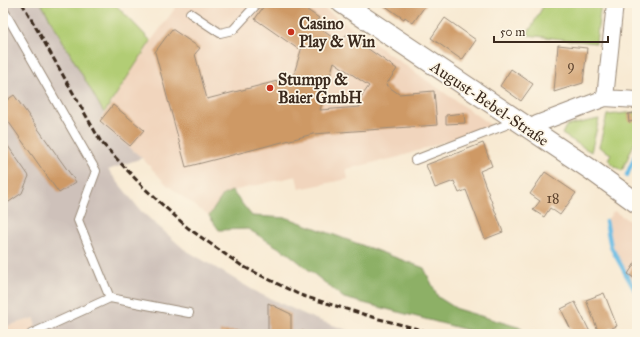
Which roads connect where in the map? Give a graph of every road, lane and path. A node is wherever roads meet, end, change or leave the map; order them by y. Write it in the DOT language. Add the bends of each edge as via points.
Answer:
graph roads {
  1 [pos="258,3"];
  2 [pos="342,3"];
  3 [pos="615,3"];
  4 [pos="3,9"];
  5 [pos="190,13"];
  6 [pos="605,98"];
  7 [pos="637,100"];
  8 [pos="524,126"];
  9 [pos="415,160"];
  10 [pos="632,200"];
  11 [pos="110,298"];
  12 [pos="189,313"];
  13 [pos="31,334"];
  1 -- 5 [label="lane" via="233,30 220,33"];
  2 -- 8 [label="street, August-Bebel-Straße"];
  3 -- 6 [label="street"];
  4 -- 11 [label="lane" via="96,170 78,220"];
  6 -- 7 [label="street"];
  6 -- 8 [label="street" via="537,124"];
  8 -- 9 [label="lane"];
  8 -- 10 [label="street, August-Bebel-Straße"];
  11 -- 12 [label="lane"];
  11 -- 13 [label="lane"];
}
